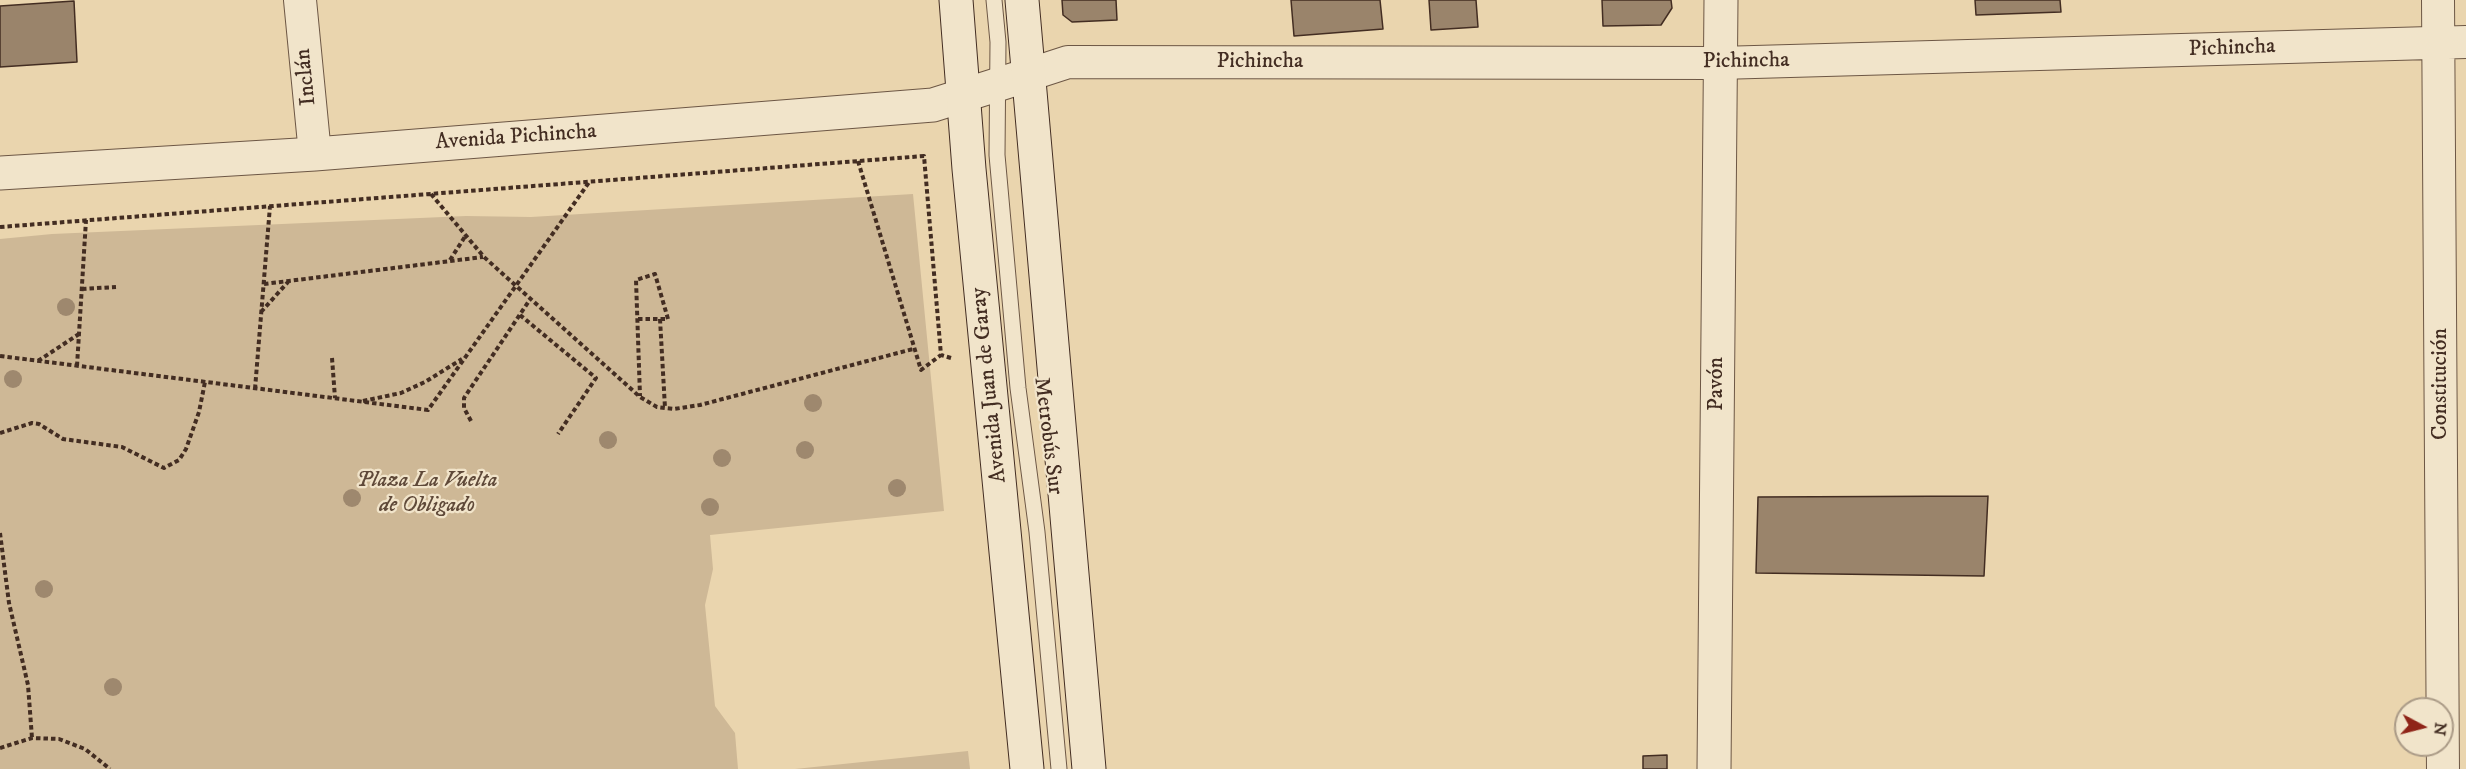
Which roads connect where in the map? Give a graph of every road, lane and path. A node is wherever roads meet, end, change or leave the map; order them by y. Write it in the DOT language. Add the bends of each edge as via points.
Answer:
graph roads {
  1 [pos="300,0"];
  2 [pos="956,0"];
  3 [pos="994,0"];
  4 [pos="1022,0"];
  5 [pos="1721,0"];
  6 [pos="2438,0"];
  7 [pos="2453,42"];
  8 [pos="1719,63"];
  9 [pos="1028,75"];
  10 [pos="996,86"];
  11 [pos="963,97"];
  12 [pos="315,154"];
  13 [pos="858,161"];
  14 [pos="0,173"];
  15 [pos="590,181"];
  16 [pos="431,194"];
  17 [pos="270,206"];
  18 [pos="86,220"];
  19 [pos="0,227"];
  20 [pos="466,235"];
  21 [pos="484,257"];
  22 [pos="450,261"];
  23 [pos="288,281"];
  24 [pos="264,284"];
  25 [pos="517,285"];
  26 [pos="116,287"];
  27 [pos="82,289"];
  28 [pos="531,298"];
  29 [pos="261,312"];
  30 [pos="520,315"];
  31 [pos="638,319"];
  32 [pos="660,319"];
  33 [pos="79,334"];
  34 [pos="913,349"];
  35 [pos="941,355"];
  36 [pos="0,356"];
  37 [pos="466,357"];
  38 [pos="332,358"];
  39 [pos="38,361"];
  40 [pos="77,366"];
  41 [pos="989,370"];
  42 [pos="205,382"];
  43 [pos="255,389"];
  44 [pos="640,397"];
  45 [pos="335,398"];
  46 [pos="357,402"];
  47 [pos="665,408"];
  48 [pos="471,421"];
  49 [pos="0,433"];
  50 [pos="558,434"];
  51 [pos="0,533"];
  52 [pos="32,738"];
  53 [pos="0,748"];
  54 [pos="110,769"];
  55 [pos="1027,769"];
  56 [pos="1059,769"];
  57 [pos="1089,769"];
  58 [pos="1714,769"];
  59 [pos="2443,769"];
  1 -- 12 [label="street, Inclán"];
  2 -- 11 [label="street, Avenida Juan de Garay"];
  3 -- 10 [label="lane, Metrobús Sur" via="998,42"];
  4 -- 9 [label="street"];
  5 -- 8 [label="street, Pavón"];
  6 -- 7 [label="street, Constitución"];
  7 -- 8 [label="street, Pichincha"];
  7 -- 59 [label="street, Constitución"];
  8 -- 9 [label="street, Pichincha" via="1068,62"];
  8 -- 58 [label="street, Pavón"];
  9 -- 10 [label="street, Avenida Pichincha"];
  9 -- 57 [label="street"];
  10 -- 11 [label="street, Avenida Pichincha"];
  10 -- 56 [label="lane, Metrobús Sur" via="997,155 1017,377 1037,532"];
  11 -- 12 [label="street, Avenida Pichincha" via="933,105"];
  11 -- 41 [label="street, Avenida Juan de Garay"];
  12 -- 14 [label="street, Avenida Pichincha"];
  13 -- 15 [label="path"];
  13 -- 34 [label="path"];
  13 -- 35 [label="path" via="924,156"];
  15 -- 16 [label="path"];
  15 -- 25 [label="path"];
  16 -- 17 [label="path"];
  16 -- 20 [label="path"];
  17 -- 18 [label="path"];
  17 -- 24 [label="path"];
  18 -- 19 [label="path"];
  18 -- 27 [label="path"];
  20 -- 21 [label="path"];
  20 -- 22 [label="path"];
  21 -- 22 [label="path"];
  21 -- 25 [label="path"];
  22 -- 23 [label="path"];
  23 -- 24 [label="path"];
  23 -- 29 [label="path"];
  24 -- 29 [label="path"];
  25 -- 28 [label="path"];
  25 -- 37 [label="path"];
  26 -- 27 [label="path"];
  27 -- 33 [label="path"];
  28 -- 30 [label="path"];
  28 -- 44 [label="path"];
  29 -- 43 [label="path"];
  30 -- 48 [label="path" via="464,398"];
  30 -- 50 [label="path" via="596,378"];
  31 -- 32 [label="path"];
  31 -- 32 [label="path" via="636,280 655,274 668,319"];
  31 -- 44 [label="path"];
  32 -- 47 [label="path"];
  33 -- 39 [label="path"];
  33 -- 40 [label="path"];
  34 -- 35 [label="path" via="921,370"];
  34 -- 47 [label="path" via="700,405"];
  35 -- 41 [label="path"];
  36 -- 39 [label="path"];
  37 -- 46 [label="path" via="401,393"];
  37 -- 46 [label="path" via="428,410"];
  38 -- 45 [label="path"];
  39 -- 40 [label="path"];
  40 -- 42 [label="path"];
  41 -- 55 [label="street, Avenida Juan de Garay"];
  42 -- 43 [label="path"];
  42 -- 49 [label="path" via="186,449 179,460 164,468 122,447 63,439 39,424"];
  43 -- 45 [label="path"];
  44 -- 47 [label="path"];
  45 -- 46 [label="path"];
  51 -- 52 [label="path" via="9,603 28,685"];
  52 -- 53 [label="path"];
  52 -- 54 [label="path" via="59,739 85,748"];
}
